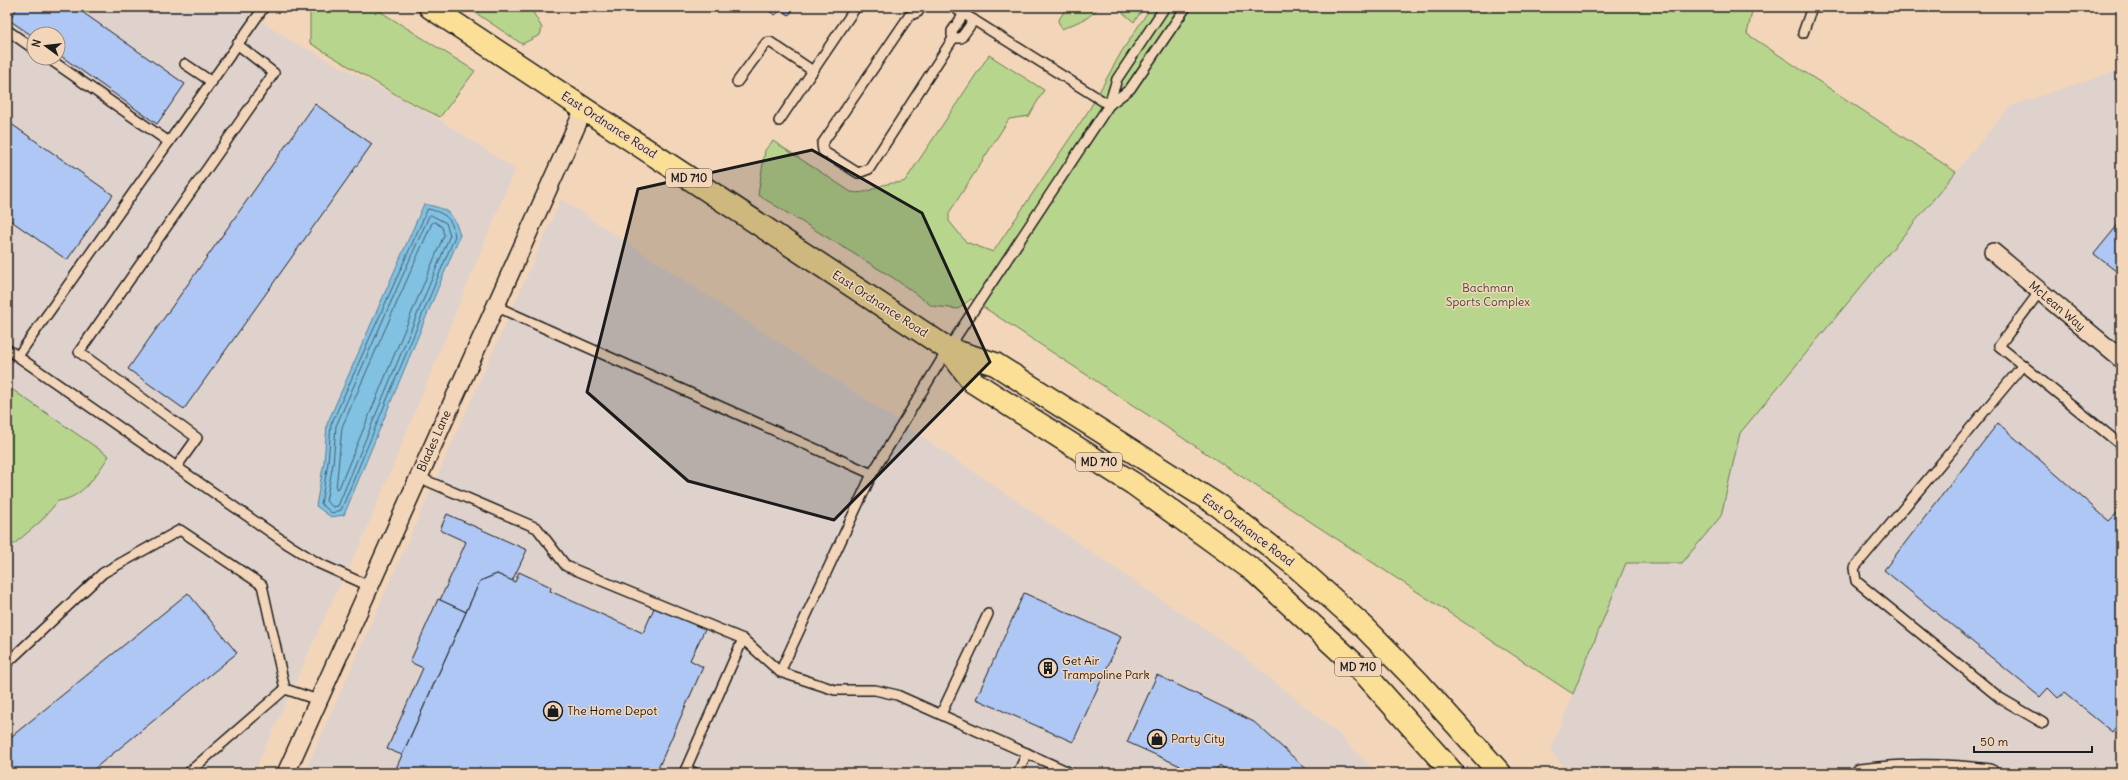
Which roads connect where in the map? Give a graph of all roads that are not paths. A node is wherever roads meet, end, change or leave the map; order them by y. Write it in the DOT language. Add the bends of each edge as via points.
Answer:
graph roads {
  1 [pos="264,7"];
  2 [pos="430,7"];
  3 [pos="856,7"];
  4 [pos="921,7"];
  5 [pos="953,7"];
  6 [pos="1165,7"];
  7 [pos="1186,7"];
  8 [pos="1812,7"];
  9 [pos="910,12"];
  10 [pos="964,14"];
  11 [pos="974,20"];
  12 [pos="7,30"];
  13 [pos="1803,33"];
  14 [pos="954,37"];
  15 [pos="26,43"];
  16 [pos="237,44"];
  17 [pos="186,64"];
  18 [pos="60,66"];
  19 [pos="813,71"];
  20 [pos="212,82"];
  21 [pos="737,82"];
  22 [pos="1109,105"];
  23 [pos="584,109"];
  24 [pos="779,121"];
  25 [pos="169,142"];
  26 [pos="1993,252"];
  27 [pos="2040,291"];
  28 [pos="495,306"];
  29 [pos="7,348"];
  30 [pos="948,349"];
  31 [pos="18,356"];
  32 [pos="2121,359"];
  33 [pos="2023,365"];
  34 [pos="2121,445"];
  35 [pos="177,466"];
  36 [pos="872,474"];
  37 [pos="418,477"];
  38 [pos="369,586"];
  39 [pos="988,614"];
  40 [pos="743,639"];
  41 [pos="7,662"];
  42 [pos="780,672"];
  43 [pos="285,689"];
  44 [pos="318,700"];
  45 [pos="941,714"];
  46 [pos="2043,723"];
  47 [pos="1027,753"];
  48 [pos="685,771"];
  49 [pos="188,773"];
  50 [pos="286,773"];
  51 [pos="695,773"];
  52 [pos="1018,773"];
  53 [pos="1071,773"];
  54 [pos="1453,773"];
  55 [pos="1500,773"];
  56 [pos="1860,773"];
  57 [pos="1990,773"];
  1 -- 16 [label="lane"];
  2 -- 23 [label="main road, East Ordnance Road / MD 710"];
  3 -- 19 [label="lane"];
  4 -- 9 [label="lane" via="918,12"];
  5 -- 10 [label="lane"];
  6 -- 22 [label="lane" via="1116,79"];
  7 -- 22 [label="lane" via="1130,90"];
  8 -- 13 [label="lane"];
  9 -- 14 [label="lane" via="822,144 823,151 858,173 869,169"];
  10 -- 11 [label="lane"];
  10 -- 14 [label="lane" via="952,31"];
  11 -- 14 [label="lane" via="961,38"];
  11 -- 22 [label="lane"];
  12 -- 15 [label="lane"];
  16 -- 20 [label="lane"];
  16 -- 35 [label="lane" via="274,73 79,352 197,438"];
  17 -- 20 [label="lane"];
  18 -- 25 [label="lane"];
  19 -- 21 [label="lane" via="770,42 766,43"];
  19 -- 24 [label="lane"];
  20 -- 25 [label="lane"];
  22 -- 30 [label="lane"];
  23 -- 28 [label="street, Blades Lane"];
  23 -- 30 [label="main road, East Ordnance Road / MD 710"];
  25 -- 31 [label="lane"];
  26 -- 27 [label="street, McLean Way"];
  27 -- 32 [label="street, McLean Way"];
  27 -- 33 [label="lane" via="1999,346"];
  28 -- 36 [label="lane"];
  28 -- 37 [label="street, Blades Lane"];
  29 -- 31 [label="lane"];
  30 -- 36 [label="lane"];
  30 -- 54 [label="main road, East Ordnance Road / MD 710" via="973,382 1134,484 1254,571 1365,674"];
  30 -- 55 [label="main road, East Ordnance Road / MD 710" via="995,364 1219,506 1297,567 1365,628 1419,683"];
  31 -- 35 [label="lane"];
  33 -- 34 [label="lane"];
  33 -- 46 [label="lane" via="1854,568 1856,582 2000,698"];
  35 -- 38 [label="lane" via="318,563"];
  36 -- 42 [label="lane"];
  37 -- 38 [label="street, Blades Lane"];
  37 -- 40 [label="lane" via="537,528 566,566"];
  38 -- 44 [label="street, Blades Lane"];
  39 -- 45 [label="lane"];
  40 -- 42 [label="lane"];
  40 -- 48 [label="lane"];
  41 -- 43 [label="lane" via="103,573 180,530 262,585"];
  42 -- 45 [label="lane" via="835,690 874,690 897,695"];
  43 -- 44 [label="lane"];
  43 -- 49 [label="lane"];
  44 -- 50 [label="street, Blades Lane"];
  45 -- 47 [label="lane"];
  47 -- 52 [label="lane"];
  47 -- 53 [label="lane"];
  48 -- 51 [label="lane"];
  56 -- 57 [label="street" via="1898,768"];
}
